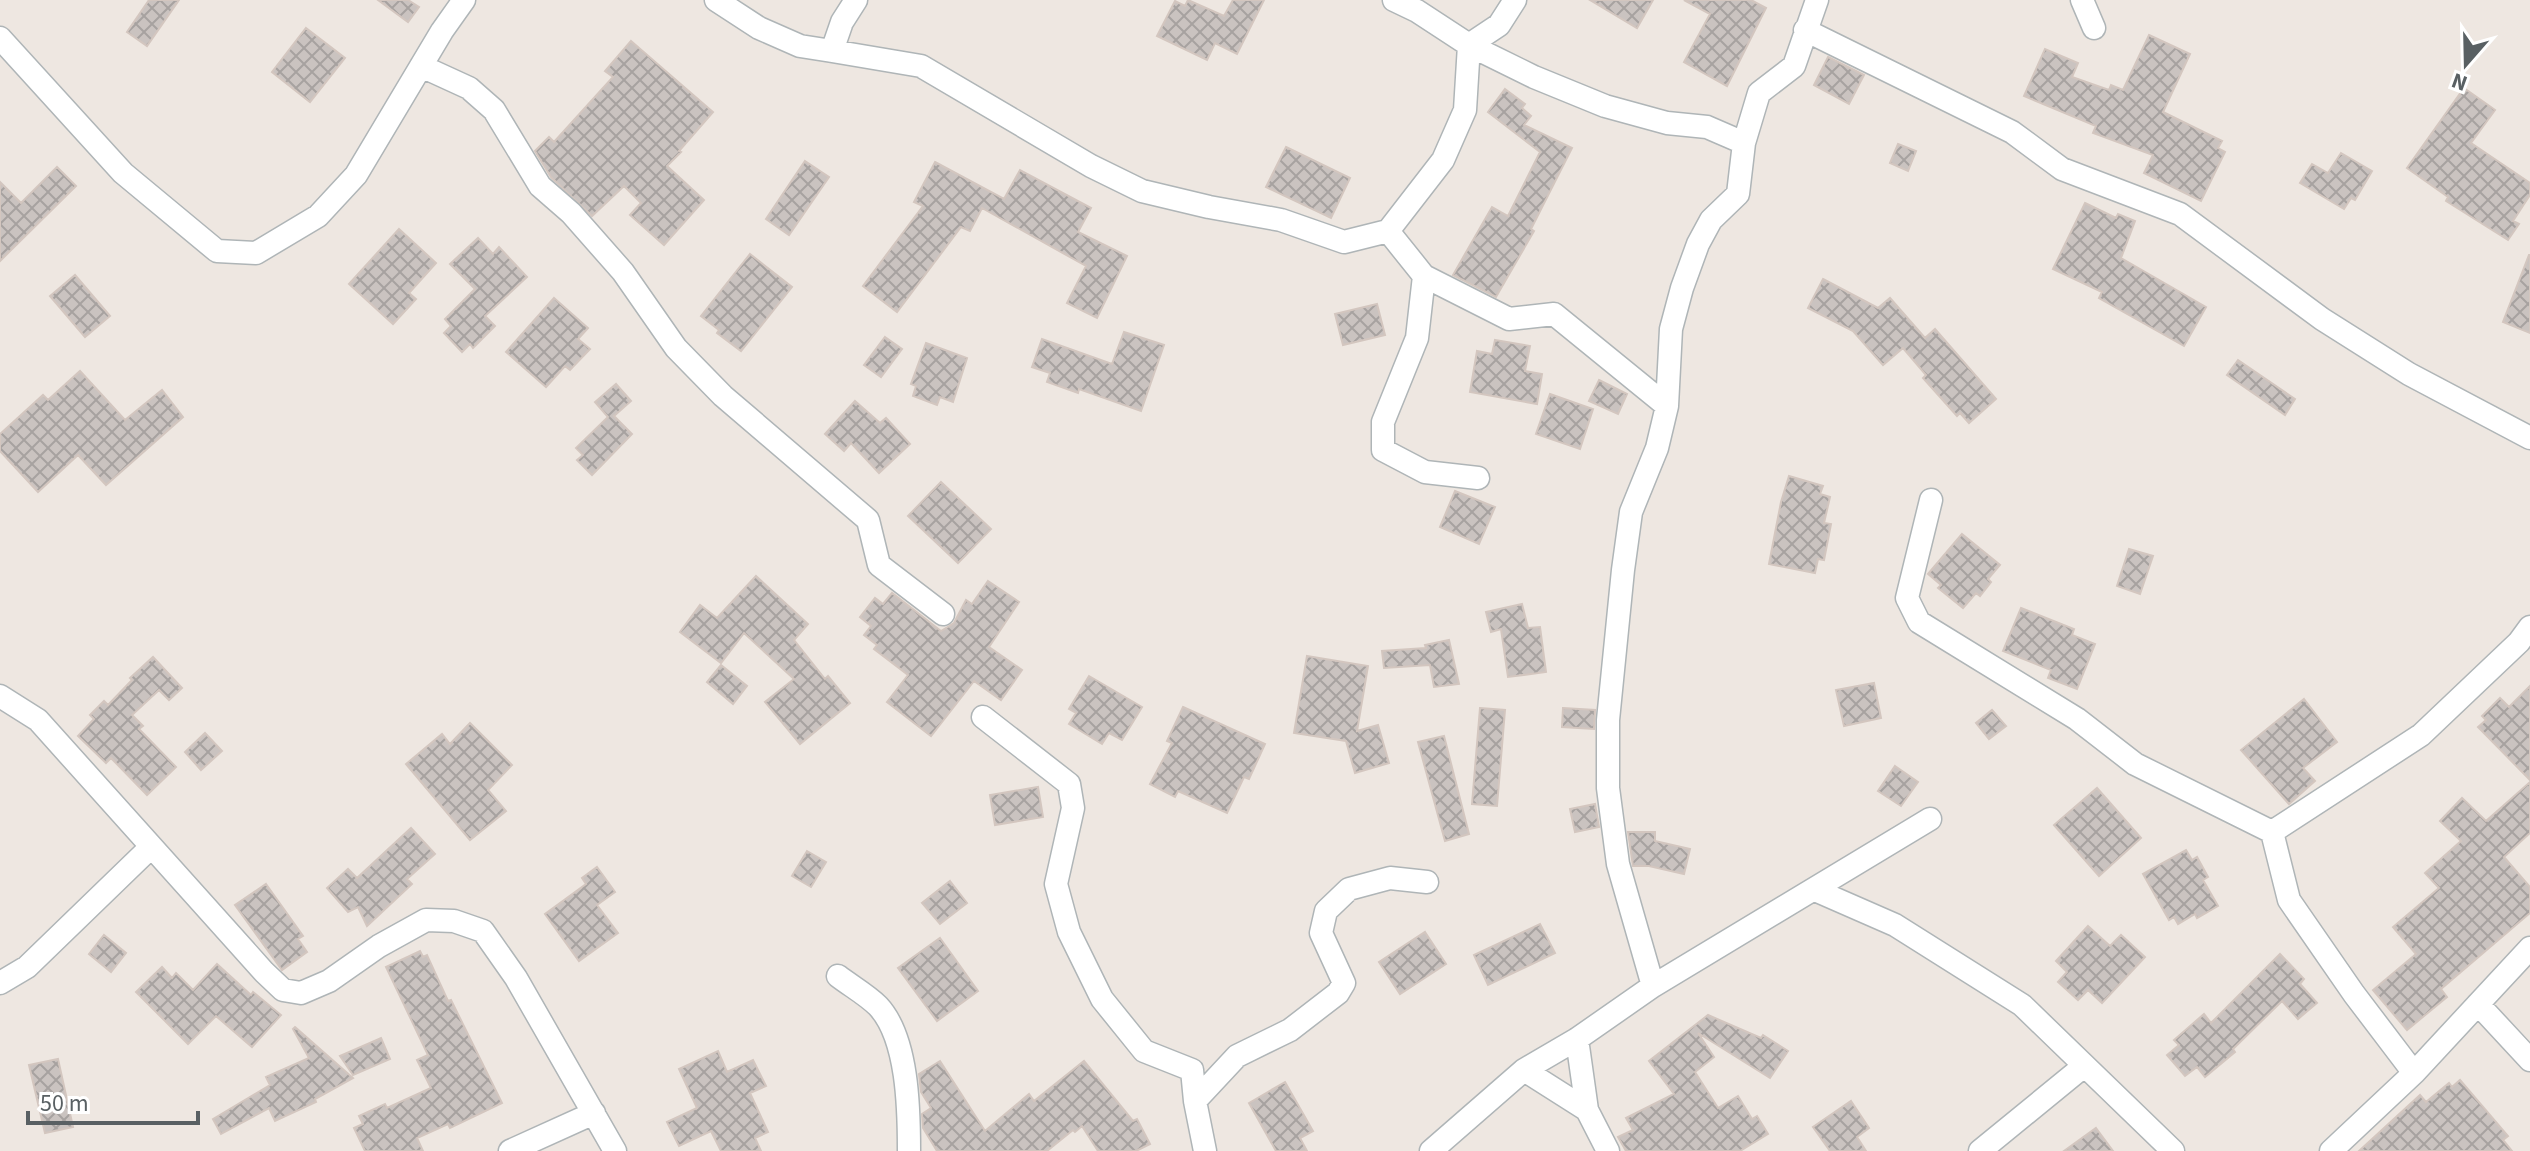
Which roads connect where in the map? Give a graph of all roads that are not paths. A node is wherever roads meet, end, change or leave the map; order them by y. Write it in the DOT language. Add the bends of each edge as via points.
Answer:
graph roads {
  1 [pos="464,0"];
  2 [pos="716,0"];
  3 [pos="856,0"];
  4 [pos="1394,0"];
  5 [pos="1515,0"];
  6 [pos="1817,0"];
  7 [pos="2082,0"];
  8 [pos="2094,28"];
  9 [pos="1805,30"];
  10 [pos="0,38"];
  11 [pos="1469,45"];
  12 [pos="832,51"];
  13 [pos="421,66"];
  14 [pos="1744,143"];
  15 [pos="1388,231"];
  16 [pos="1424,276"];
  17 [pos="1667,406"];
  18 [pos="2530,438"];
  19 [pos="1478,478"];
  20 [pos="1931,500"];
  21 [pos="943,614"];
  22 [pos="2530,627"];
  23 [pos="0,696"];
  24 [pos="983,717"];
  25 [pos="1930,819"];
  26 [pos="2272,832"];
  27 [pos="151,847"];
  28 [pos="1427,882"];
  29 [pos="1815,890"];
  30 [pos="2530,948"];
  31 [pos="838,976"];
  32 [pos="0,983"];
  33 [pos="1653,986"];
  34 [pos="2478,1004"];
  35 [pos="1577,1039"];
  36 [pos="2530,1060"];
  37 [pos="2084,1066"];
  38 [pos="1524,1070"];
  39 [pos="2414,1073"];
  40 [pos="1195,1101"];
  41 [pos="1587,1110"];
  42 [pos="594,1113"];
  43 [pos="510,1151"];
  44 [pos="615,1151"];
  45 [pos="909,1151"];
  46 [pos="1205,1151"];
  47 [pos="1431,1151"];
  48 [pos="1608,1151"];
  49 [pos="1980,1151"];
  50 [pos="2173,1151"];
  51 [pos="2331,1151"];
  1 -- 13 [label="street"];
  2 -- 12 [label="street" via="759,28 800,46"];
  3 -- 12 [label="street"];
  4 -- 11 [label="street"];
  5 -- 11 [label="street" via="1499,25"];
  6 -- 9 [label="street"];
  7 -- 8 [label="street"];
  9 -- 14 [label="street" via="1794,66 1759,93"];
  9 -- 18 [label="street" via="2012,132 2062,169 2180,214 2322,319 2409,374"];
  10 -- 13 [label="street" via="123,173 217,251 256,253 318,216 356,175"];
  11 -- 14 [label="street" via="1605,106 1667,123 1707,127"];
  11 -- 15 [label="street" via="1465,110 1443,160"];
  12 -- 15 [label="street" via="921,66 1142,191 1281,220 1344,242"];
  13 -- 21 [label="street" via="469,88 494,110 540,186 623,272 676,348 723,396 868,520 879,565"];
  14 -- 17 [label="street" via="1738,194 1711,220 1682,288 1671,329"];
  15 -- 16 [label="street"];
  16 -- 17 [label="street" via="1509,319 1554,314"];
  16 -- 19 [label="street" via="1417,338 1383,422 1383,450 1425,472"];
  17 -- 33 [label="street" via="1657,448 1631,512 1608,720 1608,788 1618,864"];
  20 -- 26 [label="street" via="1907,598 1919,622 2077,719 2135,764"];
  22 -- 26 [label="street" via="2421,735"];
  23 -- 27 [label="street" via="38,720"];
  24 -- 40 [label="street" via="1069,784 1073,808 1056,884 1069,932 1102,999 1144,1051 1192,1070"];
  25 -- 29 [label="street"];
  26 -- 39 [label="street" via="2289,900"];
  27 -- 32 [label="street" via="27,967"];
  27 -- 42 [label="street" via="283,990 301,993 329,981 426,920 454,921 483,931"];
  28 -- 40 [label="street" via="1390,878 1349,889 1326,911 1321,933 1344,983 1338,993 1290,1030 1237,1056"];
  29 -- 33 [label="street"];
  29 -- 37 [label="street" via="1895,925 2022,1005"];
  30 -- 34 [label="street"];
  31 -- 45 [label="street" via="879,1007 897,1040 906,1080"];
  33 -- 35 [label="street"];
  34 -- 36 [label="street"];
  34 -- 39 [label="street"];
  35 -- 38 [label="street"];
  35 -- 41 [label="street"];
  37 -- 49 [label="street"];
  37 -- 50 [label="street"];
  38 -- 41 [label="street"];
  38 -- 47 [label="street"];
  39 -- 51 [label="street"];
  40 -- 46 [label="street"];
  41 -- 48 [label="street"];
  42 -- 43 [label="street"];
  42 -- 44 [label="street"];
}
